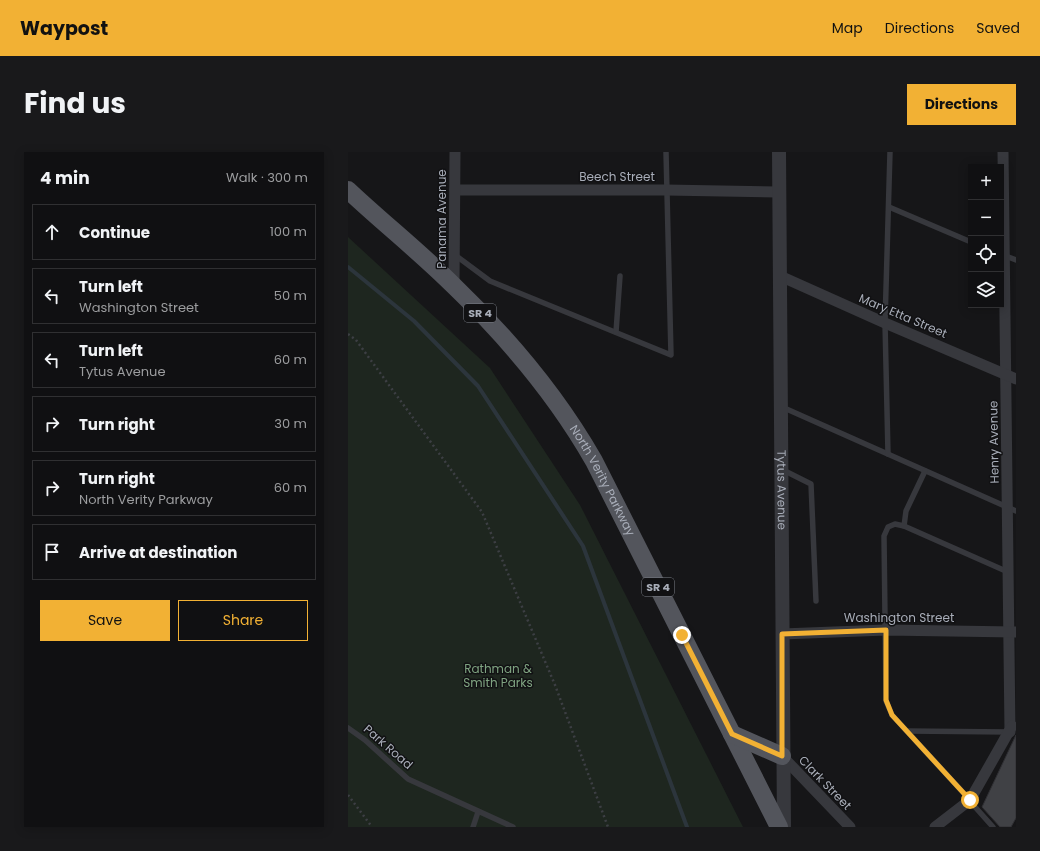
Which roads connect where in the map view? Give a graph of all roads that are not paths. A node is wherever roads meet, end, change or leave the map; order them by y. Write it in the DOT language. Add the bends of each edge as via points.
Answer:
graph roads {
  1 [pos="455,152"];
  2 [pos="666,152"];
  3 [pos="779,152"];
  4 [pos="890,152"];
  5 [pos="1003,152"];
  6 [pos="348,190"];
  7 [pos="455,190"];
  8 [pos="666,190"];
  9 [pos="779,192"];
  10 [pos="889,207"];
  11 [pos="1003,236"];
  12 [pos="968,241"];
  13 [pos="455,255"];
  14 [pos="1004,255"];
  15 [pos="1016,260"];
  16 [pos="1004,270"];
  17 [pos="620,276"];
  18 [pos="780,276"];
  19 [pos="454,285"];
  20 [pos="885,323"];
  21 [pos="616,332"];
  22 [pos="1011,377"];
  23 [pos="781,406"];
  24 [pos="888,454"];
  25 [pos="781,470"];
  26 [pos="924,471"];
  27 [pos="1012,509"];
  28 [pos="904,526"];
  29 [pos="1008,572"];
  30 [pos="816,601"];
  31 [pos="886,630"];
  32 [pos="1012,632"];
  33 [pos="782,634"];
  34 [pos="1016,717"];
  35 [pos="348,728"];
  36 [pos="907,731"];
  37 [pos="1010,732"];
  38 [pos="732,734"];
  39 [pos="782,756"];
  40 [pos="973,804"];
  41 [pos="478,812"];
  42 [pos="473,827"];
  43 [pos="513,827"];
  44 [pos="779,827"];
  45 [pos="784,827"];
  46 [pos="850,827"];
  47 [pos="935,827"];
  48 [pos="993,827"];
  1 -- 7 [label="street, Panama Avenue"];
  2 -- 8 [label="lane"];
  3 -- 9 [label="street, Tytus Avenue"];
  4 -- 10 [label="lane"];
  5 -- 11 [label="street, Henry Avenue"];
  6 -- 19 [label="main road, North Verity Parkway / SR 4"];
  7 -- 8 [label="street, Beech Street"];
  7 -- 13 [label="street, Panama Avenue"];
  8 -- 9 [label="street, Beech Street"];
  8 -- 21 [label="lane" via="671,355"];
  9 -- 18 [label="street, Tytus Avenue"];
  10 -- 12 [label="lane"];
  10 -- 20 [label="lane"];
  13 -- 19 [label="street, Panama Avenue"];
  13 -- 21 [label="lane" via="490,282"];
  14 -- 15 [label="lane"];
  16 -- 22 [label="street, Henry Avenue"];
  17 -- 21 [label="lane"];
  18 -- 20 [label="street, Mary Etta Street"];
  18 -- 23 [label="street, Tytus Avenue"];
  19 -- 38 [label="main road, North Verity Parkway / SR 4" via="507,340 535,374 582,441"];
  20 -- 22 [label="street, Mary Etta Street"];
  20 -- 24 [label="lane"];
  22 -- 27 [label="street, Henry Avenue"];
  23 -- 24 [label="lane"];
  23 -- 25 [label="street, Tytus Avenue"];
  24 -- 26 [label="lane"];
  25 -- 30 [label="lane" via="811,484"];
  25 -- 33 [label="street, Tytus Avenue"];
  26 -- 27 [label="lane"];
  26 -- 28 [label="lane" via="906,511"];
  27 -- 29 [label="street, Henry Avenue"];
  28 -- 29 [label="lane"];
  28 -- 31 [label="lane" via="895,524 888,527 884,536"];
  29 -- 32 [label="street, Henry Avenue"];
  31 -- 32 [label="street, Washington Street"];
  31 -- 33 [label="street, Washington Street"];
  31 -- 36 [label="lane" via="886,700 892,715"];
  32 -- 37 [label="street, Henry Avenue"];
  33 -- 39 [label="street, Tytus Avenue"];
  34 -- 37 [label="street"];
  35 -- 41 [label="lane, Park Road" via="408,779"];
  36 -- 37 [label="lane"];
  36 -- 40 [label="lane"];
  37 -- 40 [label="street"];
  38 -- 39 [label="main road"];
  38 -- 44 [label="main road, North Verity Parkway / SR 4"];
  39 -- 45 [label="street, Tytus Avenue"];
  39 -- 46 [label="street, Clark Street"];
  40 -- 47 [label="street"];
  40 -- 48 [label="lane"];
  41 -- 42 [label="lane"];
  41 -- 43 [label="lane, Park Road"];
}
